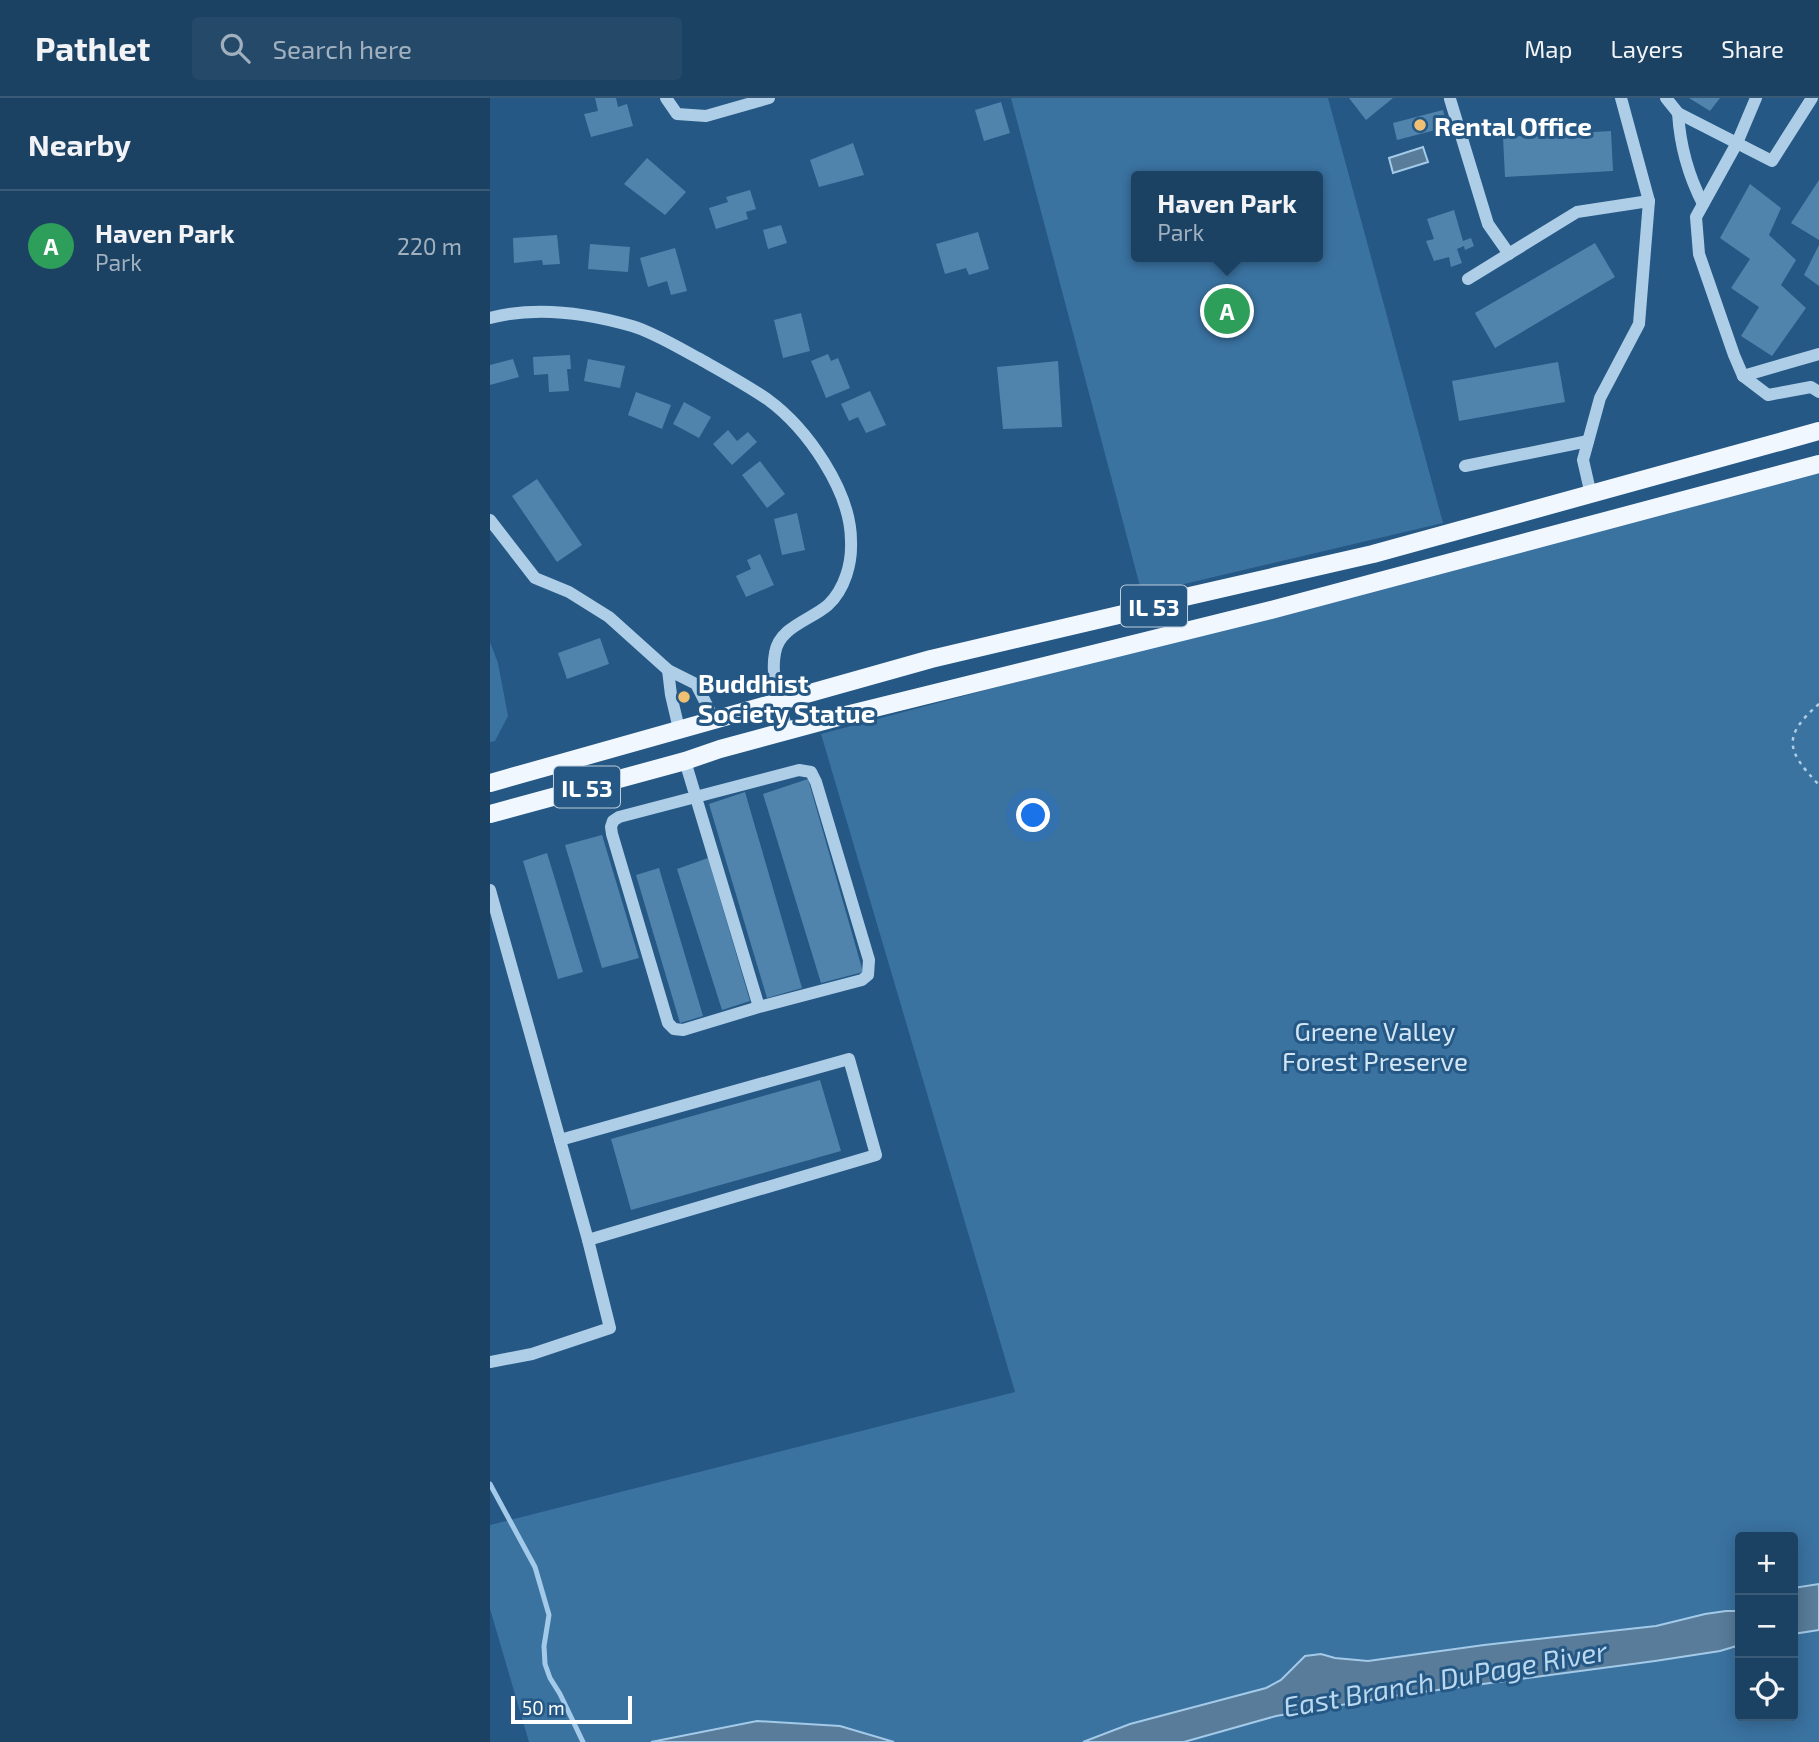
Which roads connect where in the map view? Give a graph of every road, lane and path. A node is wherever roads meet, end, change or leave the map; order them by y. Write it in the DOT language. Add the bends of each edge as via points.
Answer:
graph roads {
  1 [pos="666,98"];
  2 [pos="769,98"];
  3 [pos="1621,98"];
  4 [pos="1666,98"];
  5 [pos="1756,98"];
  6 [pos="1812,98"];
  7 [pos="1450,99"];
  8 [pos="1678,113"];
  9 [pos="1737,143"];
  10 [pos="1649,201"];
  11 [pos="1703,204"];
  12 [pos="1509,254"];
  13 [pos="1468,279"];
  14 [pos="490,318"];
  15 [pos="1819,354"];
  16 [pos="1743,376"];
  17 [pos="1819,392"];
  18 [pos="1819,431"];
  19 [pos="1588,441"];
  20 [pos="1819,464"];
  21 [pos="1465,466"];
  22 [pos="1591,495"];
  23 [pos="490,520"];
  24 [pos="668,670"];
  25 [pos="779,701"];
  26 [pos="1819,705"];
  27 [pos="714,719"];
  28 [pos="679,729"];
  29 [pos="787,731"];
  30 [pos="685,761"];
  31 [pos="490,783"];
  32 [pos="1819,785"];
  33 [pos="695,796"];
  34 [pos="490,814"];
  35 [pos="490,890"];
  36 [pos="492,904"];
  37 [pos="759,1007"];
  38 [pos="560,1140"];
  39 [pos="588,1240"];
  40 [pos="490,1362"];
  1 -- 2 [label="street" via="677,114 706,116"];
  3 -- 10 [label="street"];
  4 -- 8 [label="street"];
  5 -- 9 [label="street"];
  6 -- 9 [label="street" via="1772,161"];
  7 -- 12 [label="street" via="1488,224"];
  8 -- 9 [label="street"];
  8 -- 11 [label="street" via="1684,155"];
  9 -- 11 [label="street"];
  10 -- 12 [label="street" via="1577,212"];
  10 -- 19 [label="street" via="1639,324 1600,398"];
  11 -- 16 [label="street" via="1696,217 1699,254"];
  12 -- 13 [label="street"];
  14 -- 25 [label="street" via="531,311 633,326 768,400 811,444 842,498 851,552 839,592 817,614 790,630 775,650"];
  15 -- 16 [label="street"];
  16 -- 17 [label="street" via="1768,395 1811,387"];
  18 -- 22 [label="main road, IL 53"];
  19 -- 21 [label="street"];
  19 -- 22 [label="street" via="1583,460"];
  20 -- 29 [label="main road, IL 53" via="1284,607"];
  22 -- 25 [label="main road, IL 53" via="1373,554 931,659"];
  23 -- 24 [label="street" via="535,578 609,617"];
  24 -- 27 [label="street" via="696,684"];
  24 -- 28 [label="street"];
  25 -- 27 [label="main road, IL 53"];
  25 -- 29 [label="street"];
  26 -- 32 [label="path" via="1794,730 1792,741 1800,765"];
  27 -- 28 [label="main road, IL 53"];
  28 -- 31 [label="main road, IL 53"];
  29 -- 30 [label="main road, IL 53"];
  30 -- 33 [label="street"];
  30 -- 34 [label="main road, IL 53"];
  33 -- 37 [label="street"];
  33 -- 37 [label="street" via="619,817 611,827 668,1023 683,1030"];
  33 -- 37 [label="street" via="799,770 811,772 816,782 869,960 868,975"];
  35 -- 36 [label="street"];
  36 -- 38 [label="street"];
  38 -- 39 [label="street"];
  38 -- 39 [label="street" via="849,1059 876,1154"];
  39 -- 40 [label="street" via="610,1328 532,1354"];
}
